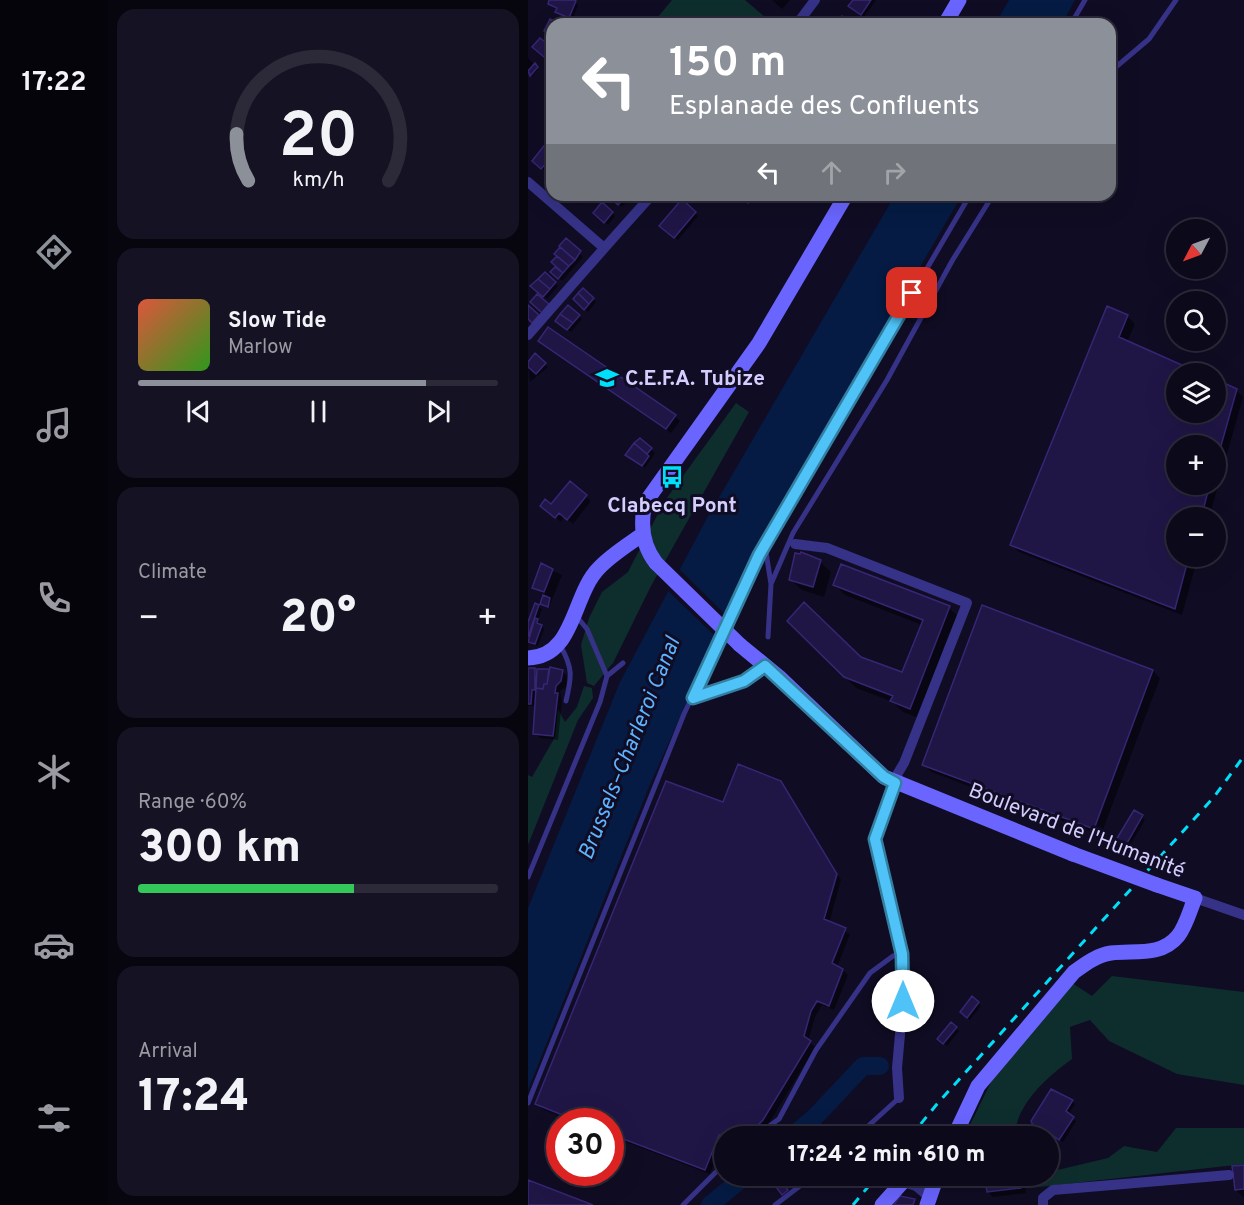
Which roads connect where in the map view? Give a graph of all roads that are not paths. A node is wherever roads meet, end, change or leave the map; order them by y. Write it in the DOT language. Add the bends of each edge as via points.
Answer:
graph roads {
  1 [pos="815,0"];
  2 [pos="959,0"];
  3 [pos="1085,0"];
  4 [pos="1176,0"];
  5 [pos="802,18"];
  6 [pos="948,18"];
  7 [pos="1074,18"];
  8 [pos="1116,67"];
  9 [pos="528,182"];
  10 [pos="546,198"];
  11 [pos="550,201"];
  12 [pos="645,201"];
  13 [pos="842,201"];
  14 [pos="966,201"];
  15 [pos="989,201"];
  16 [pos="603,247"];
  17 [pos="528,335"];
  18 [pos="643,534"];
  19 [pos="795,544"];
  20 [pos="765,546"];
  21 [pos="771,584"];
  22 [pos="575,614"];
  23 [pos="768,637"];
  24 [pos="560,645"];
  25 [pos="530,656"];
  26 [pos="623,663"];
  27 [pos="765,666"];
  28 [pos="607,676"];
  29 [pos="693,698"];
  30 [pos="566,701"];
  31 [pos="895,783"];
  32 [pos="528,877"];
  33 [pos="1195,898"];
  34 [pos="1244,915"];
  35 [pos="902,954"];
  36 [pos="899,1098"];
  37 [pos="528,1103"];
  38 [pos="769,1126"];
  39 [pos="868,1126"];
  40 [pos="959,1126"];
  41 [pos="714,1174"];
  42 [pos="1229,1175"];
  43 [pos="800,1186"];
  44 [pos="900,1186"];
  45 [pos="916,1186"];
  46 [pos="933,1186"];
  47 [pos="927,1200"];
  48 [pos="683,1205"];
  49 [pos="775,1205"];
  50 [pos="882,1205"];
  51 [pos="1043,1205"];
  1 -- 5 [label="street"];
  2 -- 6 [label="main road"];
  3 -- 7 [label="lane"];
  4 -- 8 [label="lane" via="1149,39"];
  9 -- 10 [label="street"];
  11 -- 16 [label="street"];
  12 -- 16 [label="street"];
  13 -- 18 [label="main road" via="759,344 656,483 645,503"];
  14 -- 20 [label="lane"];
  15 -- 21 [label="lane" via="887,380 793,533"];
  16 -- 17 [label="street"];
  18 -- 22 [label="main road" via="599,568 586,585"];
  18 -- 27 [label="main road, Boulevard de l'Humanité, bridge" via="656,563"];
  19 -- 31 [label="street" via="827,548 967,603"];
  20 -- 21 [label="lane"];
  20 -- 29 [label="lane"];
  21 -- 23 [label="lane"];
  22 -- 24 [label="main road"];
  22 -- 28 [label="lane" via="587,629"];
  24 -- 25 [label="main road"];
  24 -- 30 [label="lane" via="570,664"];
  26 -- 28 [label="lane"];
  27 -- 29 [label="lane" via="744,681"];
  27 -- 31 [label="main road, Boulevard de l'Humanité"];
  28 -- 32 [label="lane"];
  29 -- 37 [label="lane"];
  31 -- 33 [label="main road, Boulevard de l'Humanité, bridge"];
  31 -- 35 [label="street" via="875,839"];
  33 -- 34 [label="street, Boulevard de l'Humanité"];
  33 -- 40 [label="main road" via="1179,935 1169,945 1138,953 1110,953 1088,961 1074,972 978,1086"];
  35 -- 36 [label="street" via="903,1001 896,1082"];
  35 -- 38 [label="lane" via="870,973 816,1050 779,1119"];
  36 -- 39 [label="lane"];
  41 -- 48 [label="lane"];
  42 -- 51 [label="street" via="1053,1190 1043,1198"];
  43 -- 49 [label="lane"];
  44 -- 50 [label="main road"];
  45 -- 47 [label="street"];
  46 -- 47 [label="main road"];
}
